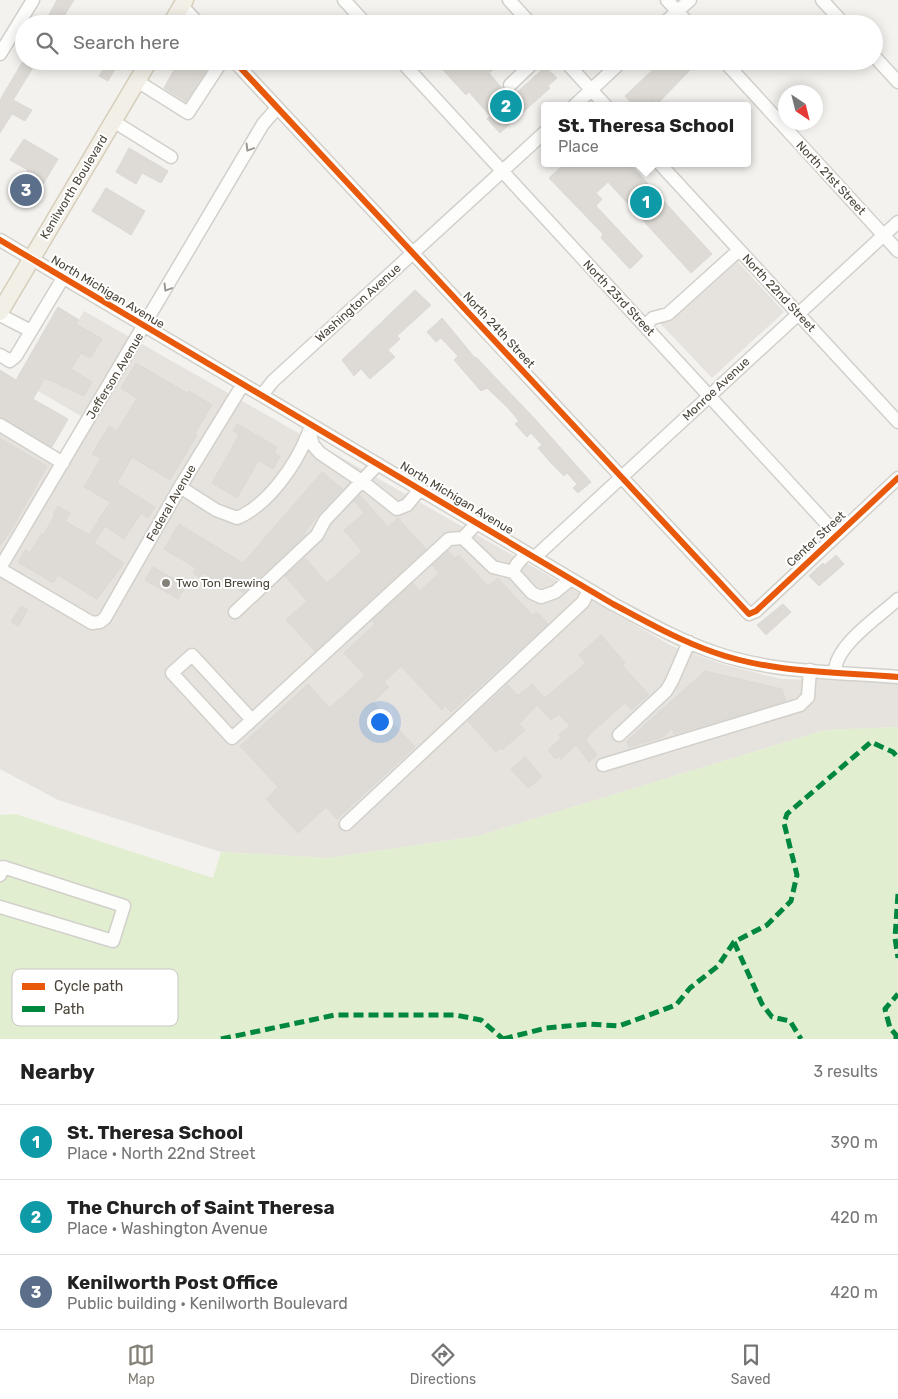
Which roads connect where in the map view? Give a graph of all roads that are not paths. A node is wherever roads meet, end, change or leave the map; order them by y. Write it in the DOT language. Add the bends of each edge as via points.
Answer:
graph roads {
  1 [pos="33,0"];
  2 [pos="344,0"];
  3 [pos="509,0"];
  4 [pos="668,0"];
  5 [pos="690,0"];
  6 [pos="822,0"];
  7 [pos="183,3"];
  8 [pos="678,11"];
  9 [pos="24,15"];
  10 [pos="176,15"];
  11 [pos="192,15"];
  12 [pos="358,15"];
  13 [pos="523,15"];
  14 [pos="673,15"];
  15 [pos="681,15"];
  16 [pos="836,15"];
  17 [pos="15,29"];
  18 [pos="0,54"];
  19 [pos="883,66"];
  20 [pos="144,70"];
  21 [pos="216,70"];
  22 [pos="242,70"];
  23 [pos="409,70"];
  24 [pos="526,70"];
  25 [pos="573,70"];
  26 [pos="612,70"];
  27 [pos="732,70"];
  28 [pos="137,81"];
  29 [pos="898,82"];
  30 [pos="510,86"];
  31 [pos="591,89"];
  32 [pos="578,102"];
  33 [pos="602,102"];
  34 [pos="277,108"];
  35 [pos="113,121"];
  36 [pos="541,136"];
  37 [pos="171,157"];
  38 [pos="663,167"];
  39 [pos="502,171"];
  40 [pos="898,222"];
  41 [pos="884,235"];
  42 [pos="0,240"];
  43 [pos="739,250"];
  44 [pos="898,251"];
  45 [pos="413,254"];
  46 [pos="31,259"];
  47 [pos="63,278"];
  48 [pos="0,314"];
  49 [pos="798,314"];
  50 [pos="645,326"];
  51 [pos="144,327"];
  52 [pos="31,331"];
  53 [pos="0,355"];
  54 [pos="243,384"];
  55 [pos="262,395"];
  56 [pos="709,396"];
  57 [pos="898,422"];
  58 [pos="0,425"];
  59 [pos="309,429"];
  60 [pos="63,463"];
  61 [pos="378,464"];
  62 [pos="620,476"];
  63 [pos="898,478"];
  64 [pos="363,482"];
  65 [pos="180,487"];
  66 [pos="420,489"];
  67 [pos="477,523"];
  68 [pos="837,535"];
  69 [pos="462,538"];
  70 [pos="531,555"];
  71 [pos="0,568"];
  72 [pos="514,572"];
  73 [pos="572,579"];
  74 [pos="589,590"];
  75 [pos="898,599"];
  76 [pos="235,612"];
  77 [pos="749,614"];
  78 [pos="689,642"];
  79 [pos="810,670"];
  80 [pos="835,672"];
  81 [pos="898,677"];
  82 [pos="252,720"];
  83 [pos="619,735"];
  84 [pos="603,765"];
  85 [pos="346,824"];
  86 [pos="0,875"];
  87 [pos="0,907"];
  1 -- 9 [label="street"];
  2 -- 12 [label="street"];
  3 -- 13 [label="street"];
  4 -- 8 [label="street"];
  5 -- 8 [label="street"];
  6 -- 16 [label="street"];
  7 -- 10 [label="main road"];
  7 -- 11 [label="street"];
  8 -- 14 [label="street"];
  8 -- 15 [label="street"];
  17 -- 18 [label="street"];
  19 -- 29 [label="street"];
  20 -- 28 [label="main road, Kenilworth Boulevard"];
  21 -- 28 [label="street" via="188,112"];
  22 -- 34 [label="street, North 24th Street"];
  23 -- 39 [label="street, North 23rd Street"];
  24 -- 30 [label="street"];
  25 -- 31 [label="street"];
  26 -- 31 [label="street"];
  27 -- 41 [label="street, North 21st Street"];
  28 -- 35 [label="main road, Kenilworth Boulevard"];
  31 -- 32 [label="street"];
  31 -- 33 [label="street"];
  34 -- 45 [label="street, North 24th Street"];
  34 -- 51 [label="street, Jefferson Avenue, one-way" via="263,124"];
  35 -- 37 [label="street"];
  35 -- 46 [label="main road, Kenilworth Boulevard"];
  36 -- 39 [label="street, Washington Avenue"];
  38 -- 43 [label="street, North 22nd Street"];
  39 -- 45 [label="street, Washington Avenue"];
  39 -- 50 [label="street, North 23rd Street"];
  40 -- 41 [label="street, Monroe Avenue"];
  41 -- 44 [label="street, North 21st Street"];
  41 -- 49 [label="street, Monroe Avenue"];
  42 -- 46 [label="street, North Michigan Avenue"];
  43 -- 49 [label="street, North 22nd Street"];
  43 -- 50 [label="street" via="668,314 652,318"];
  45 -- 55 [label="street, Washington Avenue" via="273,381"];
  45 -- 62 [label="street, North 24th Street"];
  46 -- 47 [label="street, North Michigan Avenue"];
  46 -- 48 [label="main road, Kenilworth Boulevard"];
  47 -- 51 [label="street, North Michigan Avenue"];
  47 -- 52 [label="street"];
  48 -- 52 [label="street"];
  49 -- 56 [label="street, Monroe Avenue"];
  49 -- 57 [label="street, North 22nd Street"];
  50 -- 56 [label="street, North 23rd Street"];
  51 -- 54 [label="street, North Michigan Avenue"];
  51 -- 60 [label="street, Jefferson Avenue"];
  52 -- 53 [label="street" via="14,358 10,361"];
  54 -- 55 [label="street, North Michigan Avenue"];
  54 -- 65 [label="street, Federal Avenue"];
  55 -- 59 [label="street, North Michigan Avenue"];
  56 -- 62 [label="street, Monroe Avenue"];
  56 -- 68 [label="street, North 23rd Street"];
  58 -- 60 [label="street"];
  59 -- 61 [label="street, North Michigan Avenue"];
  59 -- 64 [label="street" via="320,453"];
  59 -- 65 [label="street" via="301,452 284,478 248,513 237,518 216,510"];
  60 -- 71 [label="street, Jefferson Avenue"];
  61 -- 64 [label="street"];
  61 -- 66 [label="street, North Michigan Avenue"];
  62 -- 70 [label="street, Monroe Avenue"];
  62 -- 77 [label="street, North 24th Street"];
  63 -- 68 [label="street, Center Street"];
  64 -- 66 [label="street" via="397,509 407,505"];
  64 -- 76 [label="street" via="325,520 317,536"];
  65 -- 71 [label="street, Federal Avenue" via="100,622 92,622"];
  66 -- 67 [label="street, North Michigan Avenue"];
  67 -- 69 [label="street"];
  67 -- 70 [label="street, North Michigan Avenue"];
  68 -- 77 [label="street, Center Street"];
  69 -- 72 [label="street" via="494,567"];
  69 -- 82 [label="street" via="449,539"];
  70 -- 72 [label="street, Monroe Avenue" via="516,564"];
  70 -- 73 [label="street, North Michigan Avenue"];
  72 -- 73 [label="street" via="541,597 555,592"];
  73 -- 74 [label="street, North Michigan Avenue"];
  74 -- 78 [label="street, North Michigan Avenue"];
  74 -- 85 [label="street" via="583,602"];
  75 -- 80 [label="street" via="841,652"];
  78 -- 79 [label="street, North Michigan Avenue" via="715,653 775,667"];
  78 -- 83 [label="street" via="666,690"];
  79 -- 80 [label="street, North Michigan Avenue"];
  79 -- 84 [label="street" via="808,697 800,705"];
  80 -- 81 [label="street, North Michigan Avenue"];
  82 -- 82 [label="street" via="192,655 172,673 232,738"];
  86 -- 87 [label="street" via="3,867 124,906 113,941"];
}
